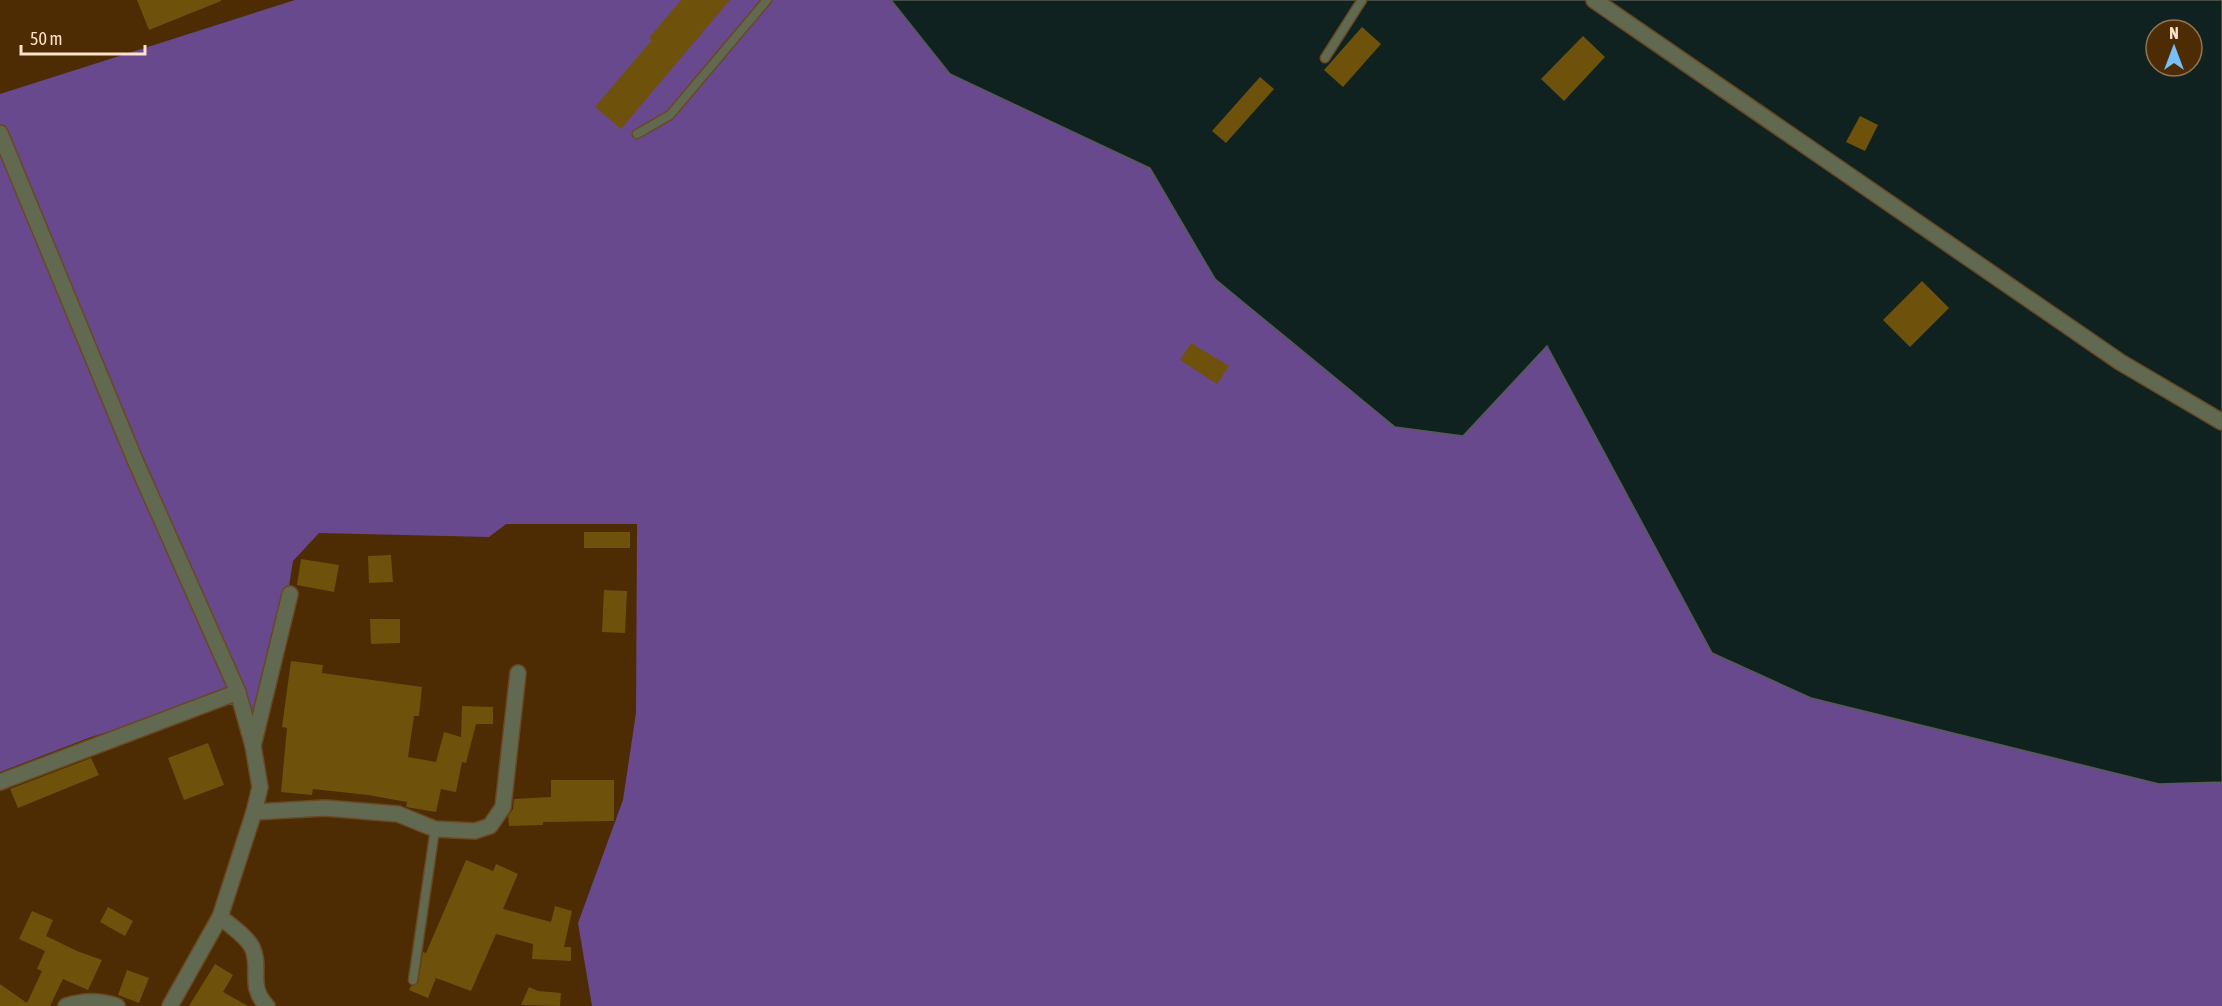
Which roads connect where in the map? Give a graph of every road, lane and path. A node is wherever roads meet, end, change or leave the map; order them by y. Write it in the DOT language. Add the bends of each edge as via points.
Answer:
graph roads {
  1 [pos="767,0"];
  2 [pos="1362,0"];
  3 [pos="1594,0"];
  4 [pos="1325,58"];
  5 [pos="0,133"];
  6 [pos="637,134"];
  7 [pos="2222,422"];
  8 [pos="290,594"];
  9 [pos="518,673"];
  10 [pos="238,692"];
  11 [pos="253,746"];
  12 [pos="0,782"];
  13 [pos="254,812"];
  14 [pos="435,829"];
  15 [pos="220,917"];
  16 [pos="413,980"];
  17 [pos="66,1006"];
  18 [pos="117,1006"];
  19 [pos="170,1006"];
  20 [pos="267,1006"];
  1 -- 6 [label="lane" via="670,115"];
  2 -- 4 [label="lane"];
  3 -- 7 [label="street" via="2120,362"];
  5 -- 10 [label="street" via="135,460"];
  8 -- 11 [label="street"];
  9 -- 14 [label="street" via="503,807 490,826 475,831"];
  10 -- 11 [label="street"];
  10 -- 12 [label="street"];
  11 -- 13 [label="street" via="260,787"];
  13 -- 14 [label="street" via="325,808 398,814"];
  13 -- 15 [label="street"];
  14 -- 16 [label="lane"];
  15 -- 19 [label="street"];
  15 -- 20 [label="street" via="251,945 255,986"];
  17 -- 18 [label="street" via="103,1001"];
}
